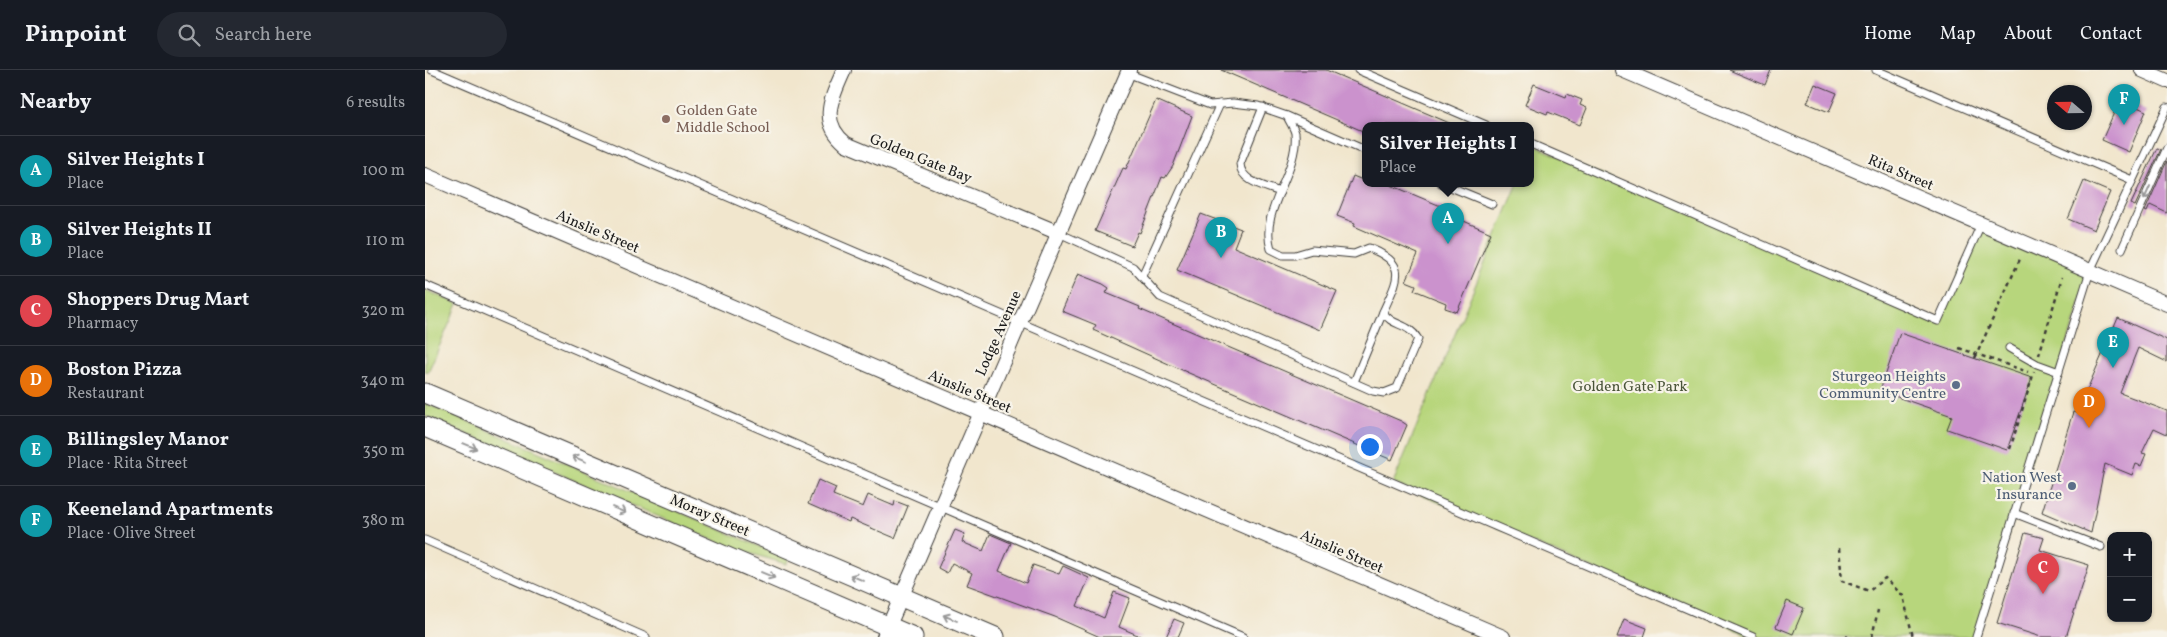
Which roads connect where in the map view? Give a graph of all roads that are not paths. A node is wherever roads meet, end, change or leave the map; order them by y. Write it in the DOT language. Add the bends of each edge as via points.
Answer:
graph roads {
  1 [pos="432,70"];
  2 [pos="844,70"];
  3 [pos="1358,70"];
  4 [pos="1622,70"];
  5 [pos="1876,70"];
  6 [pos="2142,70"];
  7 [pos="1125,71"];
  8 [pos="2167,81"];
  9 [pos="1220,104"];
  10 [pos="1263,107"];
  11 [pos="2167,107"];
  12 [pos="1287,116"];
  13 [pos="1479,122"];
  14 [pos="1534,145"];
  15 [pos="2167,148"];
  16 [pos="1362,149"];
  17 [pos="425,175"];
  18 [pos="2133,180"];
  19 [pos="1451,187"];
  20 [pos="1280,192"];
  21 [pos="1492,204"];
  22 [pos="1981,224"];
  23 [pos="1059,233"];
  24 [pos="2122,249"];
  25 [pos="2091,271"];
  26 [pos="1142,276"];
  27 [pos="425,285"];
  28 [pos="2167,304"];
  29 [pos="1383,312"];
  30 [pos="1020,324"];
  31 [pos="2009,348"];
  32 [pos="2059,372"];
  33 [pos="1354,382"];
  34 [pos="425,393"];
  35 [pos="981,413"];
  36 [pos="425,427"];
  37 [pos="941,507"];
  38 [pos="2014,513"];
  39 [pos="425,540"];
  40 [pos="2101,547"];
  41 [pos="901,597"];
  42 [pos="887,632"];
  43 [pos="646,637"];
  44 [pos="913,637"];
  45 [pos="995,637"];
  46 [pos="1243,637"];
  47 [pos="1503,637"];
  48 [pos="1753,637"];
  49 [pos="1976,637"];
  1 -- 30 [label="lane"];
  2 -- 23 [label="street, Golden Gate Bay" via="829,112 835,133 846,144"];
  3 -- 13 [label="lane"];
  4 -- 22 [label="street, Rita Street"];
  5 -- 18 [label="lane"];
  6 -- 8 [label="street"];
  7 -- 9 [label="lane" via="1193,100"];
  7 -- 23 [label="street, Lodge Avenue"];
  9 -- 10 [label="lane"];
  9 -- 26 [label="lane"];
  10 -- 12 [label="lane"];
  10 -- 20 [label="lane" via="1240,164 1241,172 1246,178"];
  11 -- 18 [label="lane"];
  12 -- 16 [label="lane"];
  12 -- 20 [label="lane" via="1295,132 1293,154"];
  14 -- 22 [label="lane" via="1938,321"];
  15 -- 24 [label="lane, one-way"];
  17 -- 35 [label="street, Ainslie Street"];
  18 -- 25 [label="lane"];
  19 -- 21 [label="lane"];
  20 -- 29 [label="lane" via="1267,237 1271,249 1283,255 1312,250 1354,254 1369,248 1386,254 1395,266 1398,278"];
  22 -- 25 [label="street, Rita Street"];
  23 -- 26 [label="lane" via="1133,267"];
  23 -- 30 [label="street, Lodge Avenue"];
  25 -- 28 [label="street, Rita Street"];
  25 -- 32 [label="lane"];
  26 -- 33 [label="lane" via="1160,297"];
  27 -- 37 [label="lane"];
  29 -- 33 [label="lane"];
  29 -- 33 [label="lane" via="1387,318 1412,330 1418,339 1397,388 1384,394"];
  30 -- 35 [label="street, Lodge Avenue"];
  30 -- 48 [label="lane"];
  31 -- 32 [label="lane"];
  32 -- 38 [label="lane"];
  41 -- 34 [label="main road, Moray Street, one-way"];
  35 -- 37 [label="street, Lodge Avenue"];
  35 -- 47 [label="street, Ainslie Street"];
  36 -- 42 [label="main road, one-way"];
  37 -- 41 [label="street, Lodge Avenue"];
  37 -- 46 [label="lane"];
  38 -- 40 [label="lane"];
  38 -- 49 [label="lane"];
  39 -- 43 [label="lane"];
  41 -- 42 [label="street, Lodge Avenue"];
  45 -- 41 [label="main road, Moray Street, one-way"];
  42 -- 44 [label="main road"];
}
